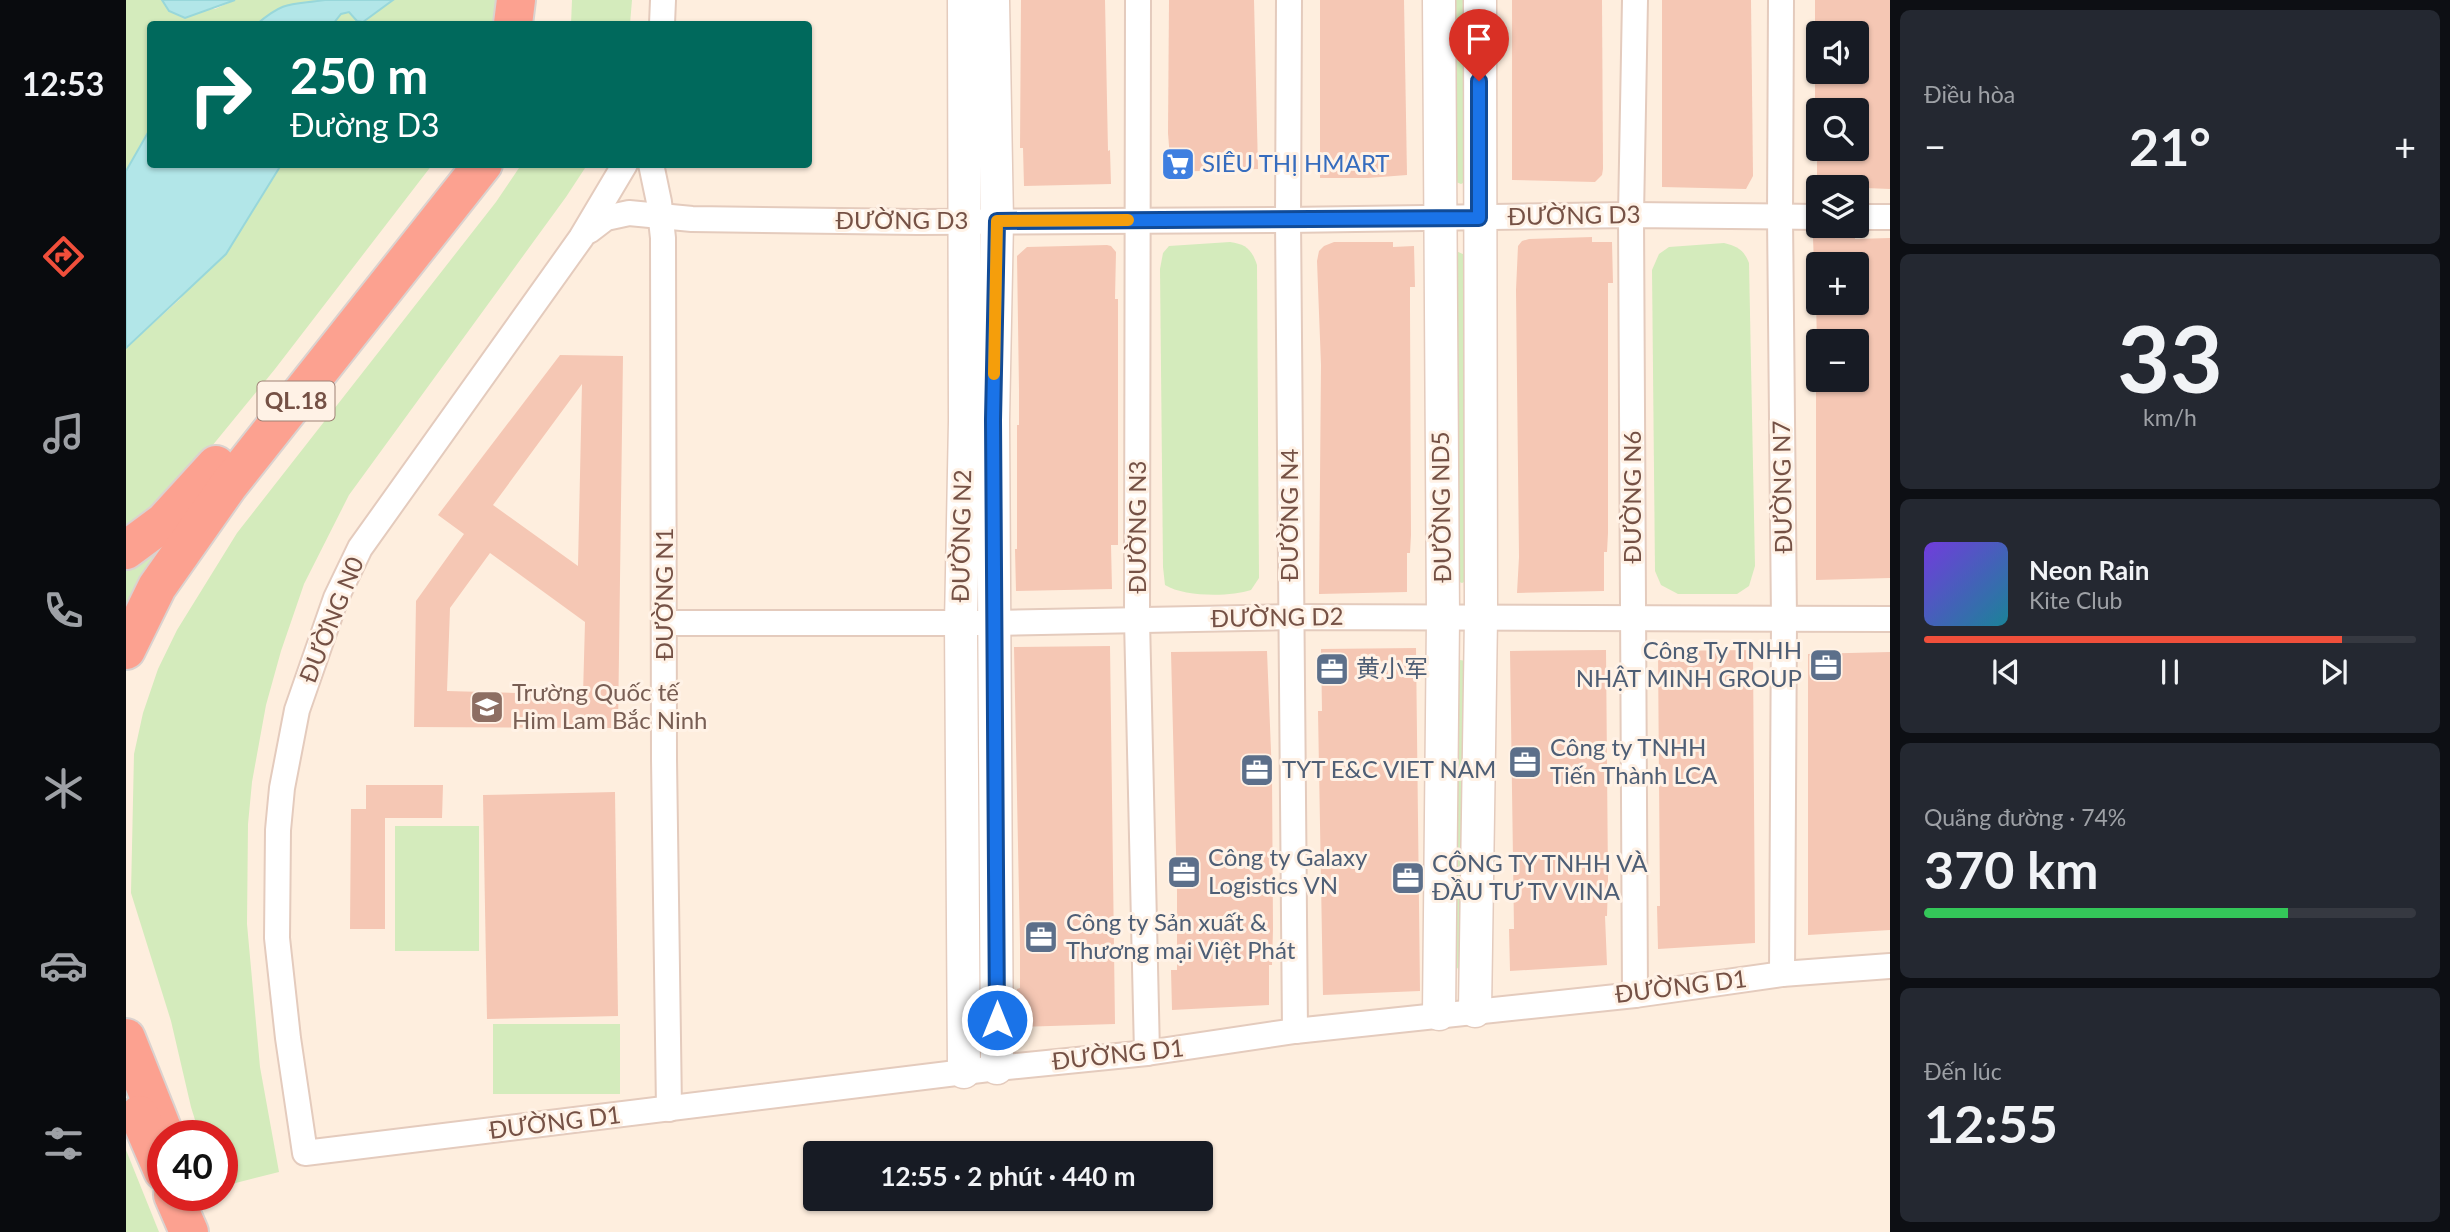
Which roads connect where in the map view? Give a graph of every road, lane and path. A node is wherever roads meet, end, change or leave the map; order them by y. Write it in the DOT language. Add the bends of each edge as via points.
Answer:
graph roads {
  1 [pos="516,0"];
  2 [pos="536,0"];
  3 [pos="663,0"];
  4 [pos="1139,0"];
  5 [pos="1289,0"];
  6 [pos="1439,0"];
  7 [pos="1479,0"];
  8 [pos="1635,0"];
  9 [pos="1781,0"];
  10 [pos="979,10"];
  11 [pos="513,21"];
  12 [pos="535,21"];
  13 [pos="662,21"];
  14 [pos="450,168"];
  15 [pos="481,168"];
  16 [pos="623,168"];
  17 [pos="652,168"];
  18 [pos="1631,215"];
  19 [pos="661,216"];
  20 [pos="1780,217"];
  21 [pos="1806,217"];
  22 [pos="1869,217"];
  23 [pos="1890,217"];
  24 [pos="1439,218"];
  25 [pos="1479,218"];
  26 [pos="1139,220"];
  27 [pos="1288,220"];
  28 [pos="963,221"];
  29 [pos="997,221"];
  30 [pos="581,238"];
  31 [pos="979,420"];
  32 [pos="126,550"];
  33 [pos="1291,617"];
  34 [pos="1481,617"];
  35 [pos="1443,618"];
  36 [pos="1890,619"];
  37 [pos="1633,620"];
  38 [pos="1784,620"];
  39 [pos="1138,621"];
  40 [pos="665,623"];
  41 [pos="961,623"];
  42 [pos="993,623"];
  43 [pos="126,650"];
  44 [pos="996,847"];
  45 [pos="962,849"];
  46 [pos="1890,966"];
  47 [pos="1782,974"];
  48 [pos="1635,995"];
  49 [pos="1475,1011"];
  50 [pos="1439,1014"];
  51 [pos="1295,1031"];
  52 [pos="126,1038"];
  53 [pos="1147,1053"];
  54 [pos="997,1068"];
  55 [pos="964,1072"];
  56 [pos="126,1085"];
  57 [pos="669,1109"];
  58 [pos="159,1120"];
  59 [pos="147,1134"];
  60 [pos="305,1153"];
  61 [pos="180,1211"];
  62 [pos="196,1211"];
  63 [pos="189,1232"];
  64 [pos="204,1232"];
  1 -- 11 [label="highway"];
  2 -- 12 [label="highway"];
  3 -- 13 [label="street"];
  4 -- 26 [label="street, ĐƯỜNG N3"];
  5 -- 27 [label="street, ĐƯỜNG N4"];
  6 -- 24 [label="street, ĐƯỜNG ND5"];
  7 -- 25 [label="street, ĐƯỜNG ND5"];
  8 -- 18 [label="street, ĐƯỜNG N6"];
  9 -- 20 [label="street, ĐƯỜNG N7"];
  10 -- 28 [label="street, ĐƯỜNG N2"];
  10 -- 29 [label="street, ĐƯỜNG N2"];
  14 -- 32 [label="highway" via="199,485 164,522"];
  15 -- 43 [label="highway, QL.18" via="221,496 158,587"];
  16 -- 30 [label="street, ĐƯỜNG N0"];
  17 -- 19 [label="street, ĐƯỜNG N1"];
  18 -- 20 [label="street, ĐƯỜNG D3"];
  18 -- 25 [label="street, ĐƯỜNG D3"];
  18 -- 37 [label="street, ĐƯỜNG N6"];
  19 -- 28 [label="street, ĐƯỜNG D3" via="738,221"];
  19 -- 30 [label="street, ĐƯỜNG D3" via="614,215"];
  19 -- 40 [label="street, ĐƯỜNG N1"];
  20 -- 21 [label="street, ĐƯỜNG D3"];
  20 -- 38 [label="street, ĐƯỜNG N7"];
  22 -- 23 [label="street"];
  24 -- 25 [label="street, ĐƯỜNG D3"];
  24 -- 27 [label="street, ĐƯỜNG D3"];
  24 -- 35 [label="street, ĐƯỜNG ND5"];
  25 -- 34 [label="street, ĐƯỜNG ND5"];
  26 -- 27 [label="street, ĐƯỜNG D3"];
  26 -- 29 [label="street, ĐƯỜNG D3"];
  26 -- 39 [label="street, ĐƯỜNG N3"];
  27 -- 33 [label="street, ĐƯỜNG N4"];
  28 -- 29 [label="street, ĐƯỜNG D3"];
  28 -- 31 [label="street, ĐƯỜNG N2"];
  29 -- 31 [label="street, ĐƯỜNG N2"];
  30 -- 60 [label="street, ĐƯỜNG N0" via="360,548 297,710 278,830 277,938"];
  31 -- 41 [label="street, ĐƯỜNG N2"];
  31 -- 42 [label="street, ĐƯỜNG N2"];
  33 -- 35 [label="street, ĐƯỜNG D2"];
  33 -- 39 [label="street, ĐƯỜNG D2"];
  33 -- 51 [label="street, ĐƯỜNG N4"];
  34 -- 35 [label="street, ĐƯỜNG D2"];
  34 -- 37 [label="street, ĐƯỜNG D2"];
  34 -- 49 [label="street, ĐƯỜNG ND5"];
  35 -- 50 [label="street, ĐƯỜNG ND5"];
  36 -- 38 [label="street, ĐƯỜNG D2"];
  37 -- 38 [label="street, ĐƯỜNG D2"];
  37 -- 48 [label="street, ĐƯỜNG N6"];
  38 -- 47 [label="street, ĐƯỜNG N7"];
  39 -- 42 [label="street, ĐƯỜNG D2"];
  39 -- 53 [label="street, ĐƯỜNG N3"];
  40 -- 41 [label="street, ĐƯỜNG D2"];
  40 -- 57 [label="street, ĐƯỜNG N1"];
  41 -- 42 [label="street, ĐƯỜNG D2"];
  41 -- 45 [label="street, ĐƯỜNG N2"];
  42 -- 44 [label="street, ĐƯỜNG N2"];
  44 -- 45 [label="street"];
  44 -- 54 [label="street, ĐƯỜNG N2"];
  45 -- 55 [label="street, ĐƯỜNG N2"];
  46 -- 47 [label="street, ĐƯỜNG D1"];
  47 -- 48 [label="street, ĐƯỜNG D1"];
  48 -- 49 [label="street, ĐƯỜNG D1"];
  49 -- 50 [label="street, ĐƯỜNG D1"];
  50 -- 51 [label="street, ĐƯỜNG D1"];
  51 -- 53 [label="street, ĐƯỜNG D1"];
  52 -- 58 [label="highway"];
  53 -- 54 [label="street, ĐƯỜNG D1"];
  54 -- 55 [label="street, ĐƯỜNG D1"];
  55 -- 57 [label="street, ĐƯỜNG D1"];
  56 -- 59 [label="highway"];
  57 -- 60 [label="street, ĐƯỜNG D1"];
  61 -- 63 [label="highway"];
  62 -- 64 [label="highway"];
}
